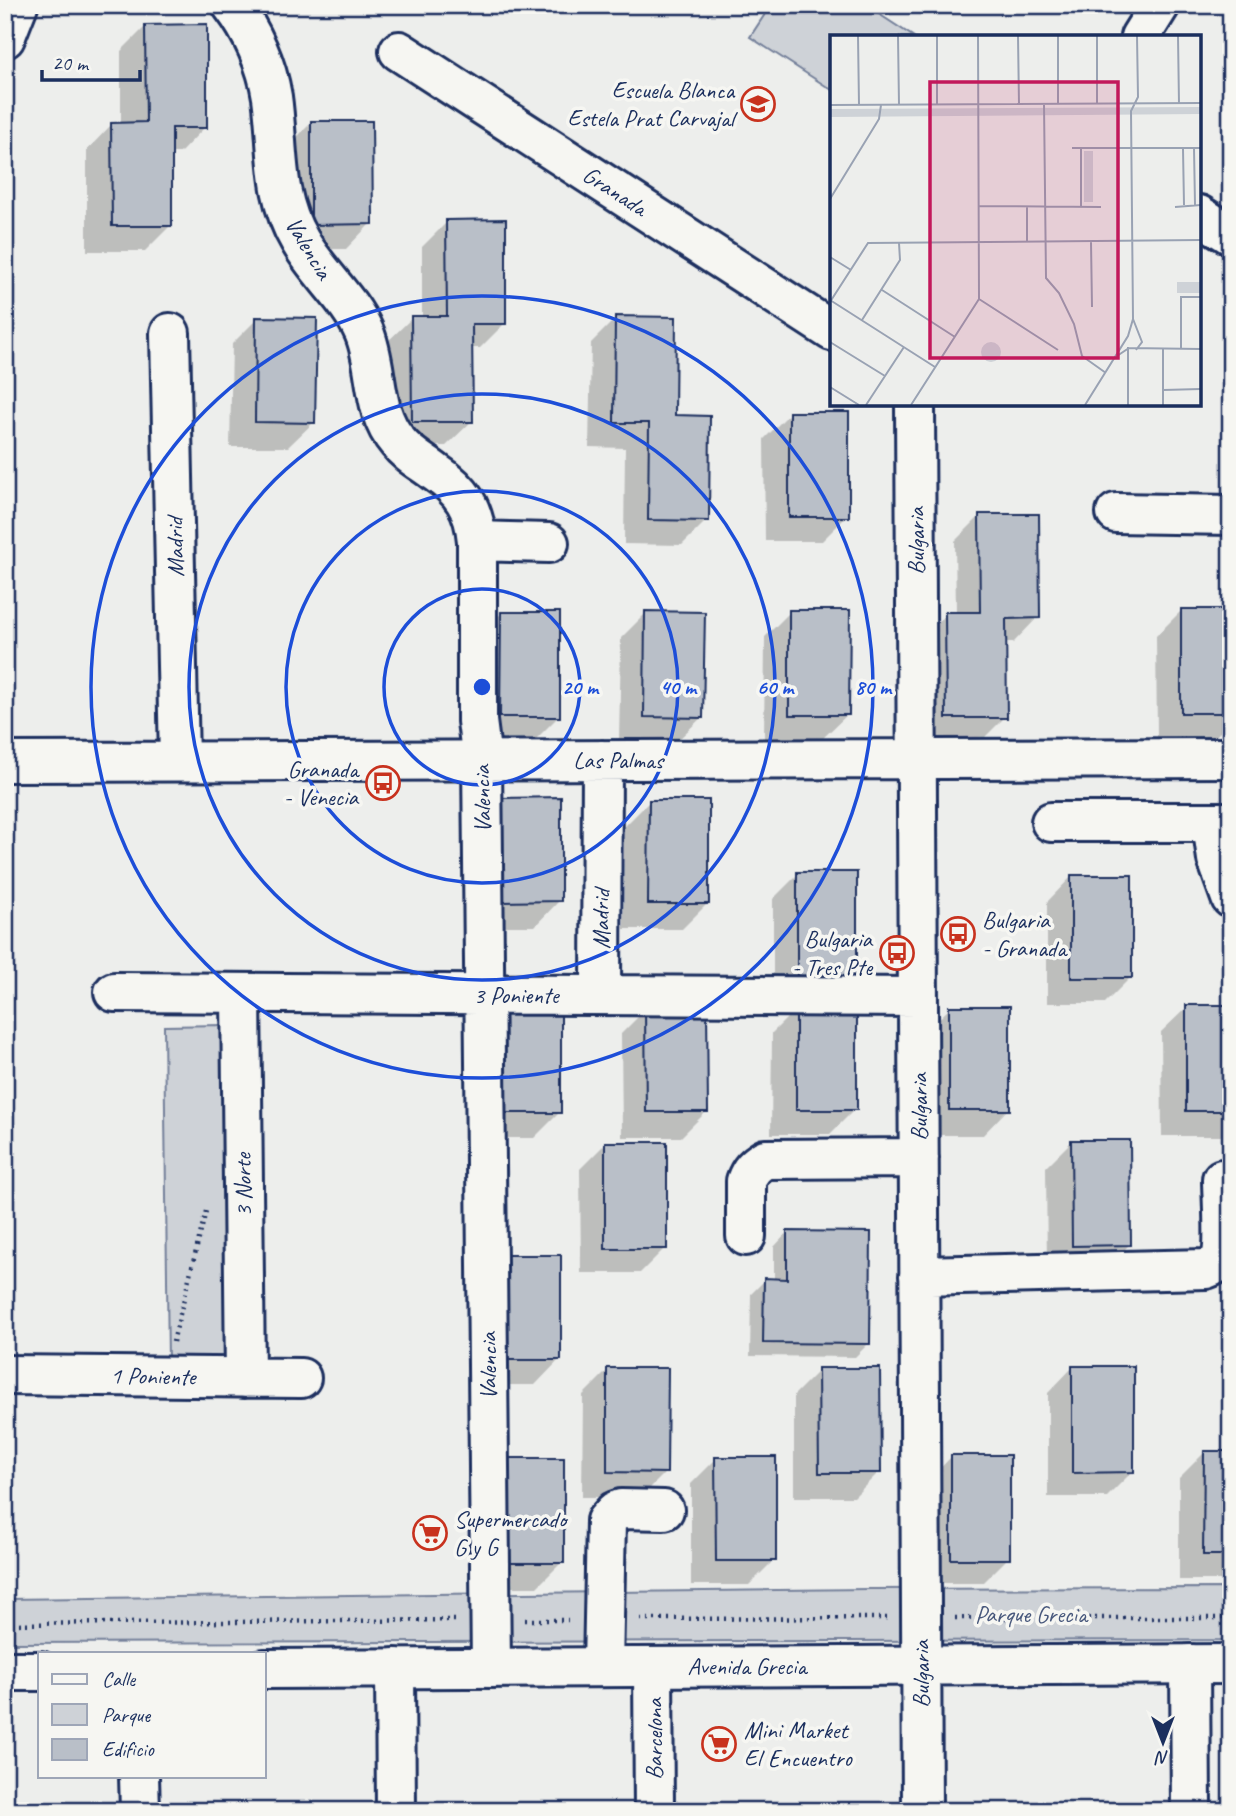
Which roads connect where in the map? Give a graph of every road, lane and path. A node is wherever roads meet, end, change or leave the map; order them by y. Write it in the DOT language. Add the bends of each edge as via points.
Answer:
graph roads {
  1 [pos="16,5"];
  2 [pos="232,5"];
  3 [pos="1160,5"];
  4 [pos="5,14"];
  5 [pos="1141,35"];
  6 [pos="5,38"];
  7 [pos="399,51"];
  8 [pos="1201,216"];
  9 [pos="1231,235"];
  10 [pos="830,330"];
  11 [pos="170,333"];
  12 [pos="915,406"];
  13 [pos="1116,513"];
  14 [pos="1231,515"];
  15 [pos="477,541"];
  16 [pos="549,543"];
  17 [pos="917,758"];
  18 [pos="1231,758"];
  19 [pos="482,760"];
  20 [pos="602,760"];
  21 [pos="179,761"];
  22 [pos="5,762"];
  23 [pos="1051,822"];
  24 [pos="1221,822"];
  25 [pos="1231,898"];
  26 [pos="114,992"];
  27 [pos="241,993"];
  28 [pos="485,995"];
  29 [pos="601,995"];
  30 [pos="918,997"];
  31 [pos="919,1158"];
  32 [pos="1222,1179"];
  33 [pos="747,1236"];
  34 [pos="919,1276"];
  35 [pos="5,1375"];
  36 [pos="245,1378"];
  37 [pos="300,1378"];
  38 [pos="664,1510"];
  39 [pos="920,1618"];
  40 [pos="1231,1618"];
  41 [pos="1190,1664"];
  42 [pos="1231,1664"];
  43 [pos="921,1665"];
  44 [pos="603,1667"];
  45 [pos="653,1667"];
  46 [pos="395,1668"];
  47 [pos="491,1668"];
  48 [pos="266,1669"];
  49 [pos="5,1671"];
  50 [pos="38,1671"];
  51 [pos="139,1778"];
  52 [pos="140,1811"];
  53 [pos="396,1811"];
  54 [pos="654,1811"];
  55 [pos="922,1811"];
  56 [pos="1191,1811"];
  1 -- 4 [label="street"];
  1 -- 6 [label="street"];
  2 -- 15 [label="street, Valencia" via="268,78 278,178 299,241 363,331 387,428 406,451 460,493 475,522"];
  3 -- 5 [label="street"];
  7 -- 10 [label="street, Granada"];
  8 -- 9 [label="street"];
  11 -- 21 [label="street, Madrid"];
  12 -- 17 [label="street, Bulgaria"];
  13 -- 14 [label="street"];
  15 -- 16 [label="street"];
  15 -- 19 [label="street, Valencia" via="477,721"];
  17 -- 18 [label="street, Las Palmas"];
  17 -- 20 [label="street, Las Palmas"];
  17 -- 30 [label="street, Bulgaria"];
  19 -- 20 [label="street, Las Palmas"];
  19 -- 21 [label="street, Las Palmas"];
  19 -- 28 [label="street, Valencia"];
  20 -- 29 [label="street, Madrid"];
  21 -- 22 [label="street, Las Palmas"];
  23 -- 24 [label="street"];
  24 -- 25 [label="street" via="1217,859"];
  26 -- 27 [label="street, 3 Poniente"];
  27 -- 28 [label="street, 3 Poniente"];
  27 -- 36 [label="street, 3 Norte"];
  28 -- 29 [label="street, 3 Poniente"];
  28 -- 47 [label="street, Valencia"];
  29 -- 30 [label="street, 3 Poniente"];
  30 -- 31 [label="street, Bulgaria"];
  31 -- 33 [label="street" via="765,1159 755,1165 747,1181"];
  31 -- 34 [label="street, Bulgaria"];
  32 -- 34 [label="street" via="1223,1253 1206,1269"];
  34 -- 39 [label="street, Bulgaria"];
  35 -- 36 [label="street, 1 Poniente"];
  36 -- 37 [label="street, 1 Poniente"];
  38 -- 44 [label="street" via="621,1509 606,1521"];
  39 -- 40 [label="path"];
  39 -- 43 [label="street, Bulgaria"];
  41 -- 42 [label="street, Avenida Grecia"];
  41 -- 43 [label="street, Avenida Grecia"];
  41 -- 56 [label="street"];
  43 -- 45 [label="street, Avenida Grecia"];
  43 -- 55 [label="street, Bulgaria"];
  44 -- 45 [label="street, Avenida Grecia"];
  44 -- 47 [label="street, Avenida Grecia"];
  45 -- 54 [label="street, Barcelona"];
  46 -- 47 [label="street, Avenida Grecia"];
  46 -- 48 [label="street, Avenida Grecia"];
  46 -- 53 [label="street"];
  49 -- 50 [label="street"];
  51 -- 52 [label="street"];
}
